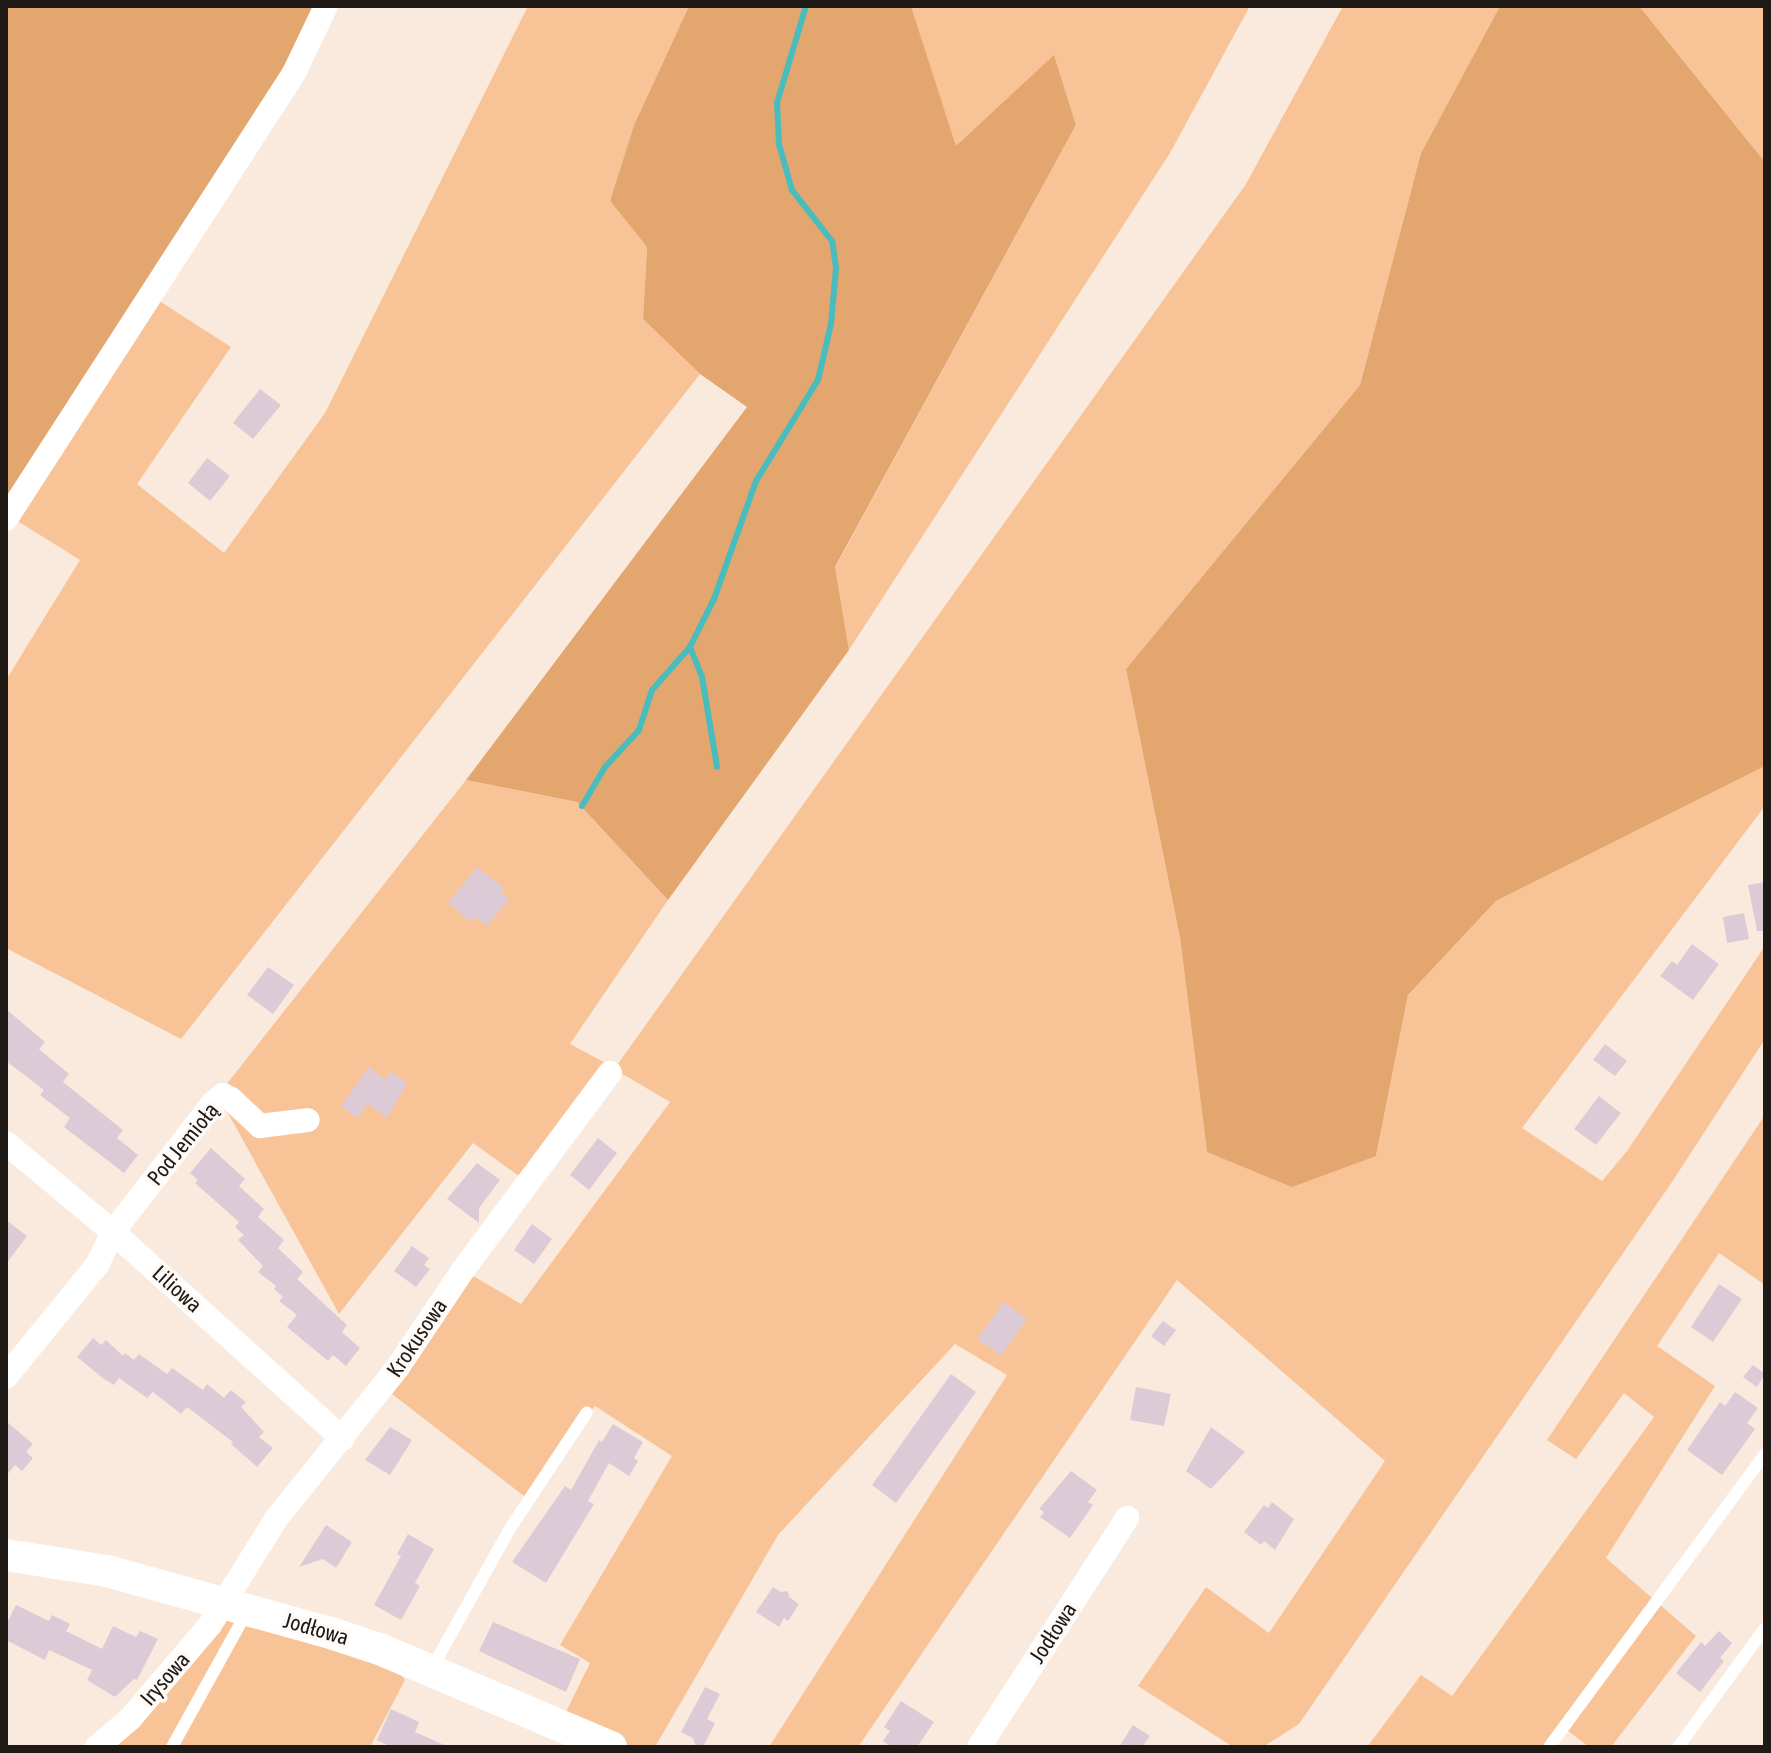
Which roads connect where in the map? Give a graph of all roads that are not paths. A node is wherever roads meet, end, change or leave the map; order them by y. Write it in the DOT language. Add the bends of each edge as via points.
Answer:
graph roads {
  1 [pos="326,6"];
  2 [pos="6,519"];
  3 [pos="610,1073"];
  4 [pos="308,1120"];
  5 [pos="6,1143"];
  6 [pos="113,1232"];
  7 [pos="6,1377"];
  8 [pos="587,1412"];
  9 [pos="343,1439"];
  10 [pos="1765,1454"];
  11 [pos="1127,1518"];
  12 [pos="6,1555"];
  13 [pos="237,1606"];
  14 [pos="1765,1628"];
  15 [pos="430,1671"];
  16 [pos="97,1747"];
  17 [pos="172,1747"];
  18 [pos="611,1747"];
  19 [pos="979,1747"];
  20 [pos="1549,1747"];
  21 [pos="1678,1747"];
  1 -- 2 [label="street" via="294,73"];
  3 -- 9 [label="street, Krokusowa"];
  4 -- 6 [label="street, Pod Jemiołą" via="260,1126 223,1095"];
  5 -- 6 [label="street, Liliowa"];
  6 -- 7 [label="street" via="97,1265"];
  6 -- 9 [label="street, Liliowa"];
  8 -- 15 [label="lane" via="509,1530"];
  9 -- 13 [label="street, Krokusowa" via="276,1519"];
  10 -- 20 [label="lane"];
  11 -- 19 [label="street, Jodłowa"];
  12 -- 13 [label="street, Jodłowa" via="107,1571"];
  13 -- 15 [label="street, Jodłowa" via="382,1650"];
  13 -- 16 [label="street, Irysowa"];
  13 -- 17 [label="lane"];
  14 -- 21 [label="lane"];
  15 -- 18 [label="street, Jodłowa"];
}
